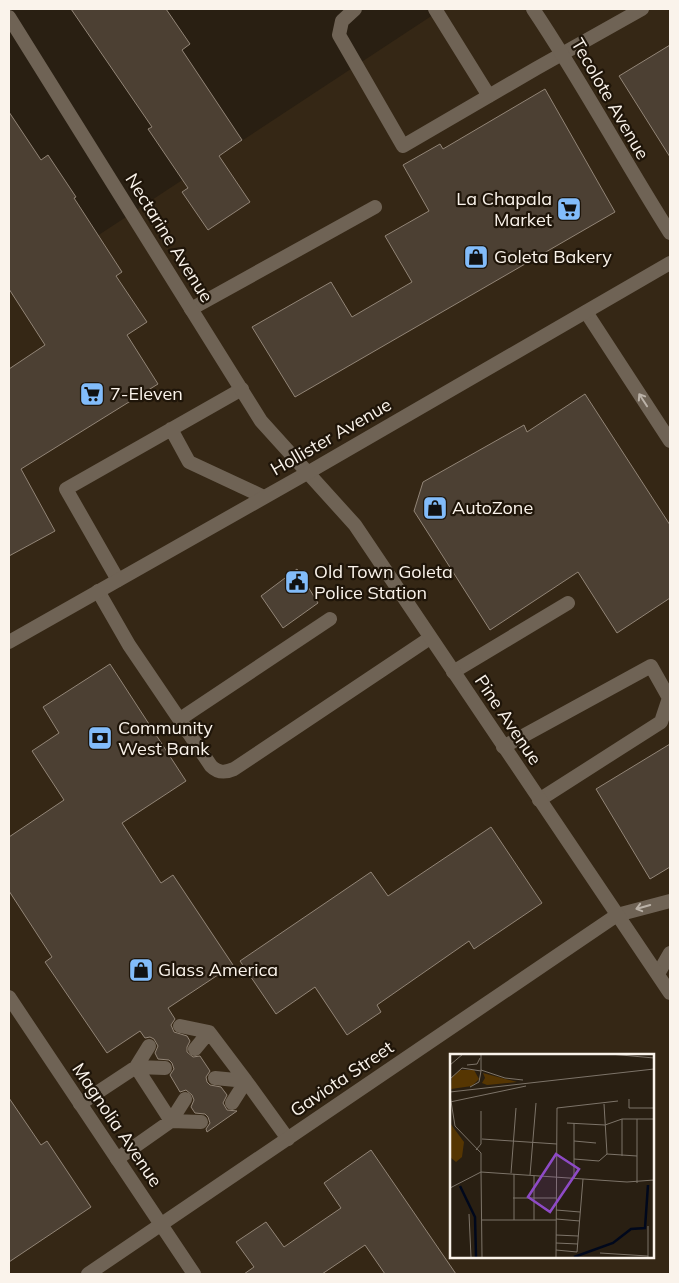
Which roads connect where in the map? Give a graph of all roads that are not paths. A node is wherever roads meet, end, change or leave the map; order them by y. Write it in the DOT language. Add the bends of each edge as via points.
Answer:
graph roads {
  1 [pos="356,9"];
  2 [pos="435,9"];
  3 [pos="533,9"];
  4 [pos="642,9"];
  5 [pos="9,16"];
  6 [pos="562,53"];
  7 [pos="489,96"];
  8 [pos="375,207"];
  9 [pos="670,233"];
  10 [pos="670,263"];
  11 [pos="191,309"];
  12 [pos="586,312"];
  13 [pos="242,389"];
  14 [pos="171,429"];
  15 [pos="670,440"];
  16 [pos="308,472"];
  17 [pos="264,497"];
  18 [pos="118,580"];
  19 [pos="98,592"];
  20 [pos="568,603"];
  21 [pos="330,618"];
  22 [pos="430,638"];
  23 [pos="9,642"];
  24 [pos="453,672"];
  25 [pos="180,719"];
  26 [pos="503,747"];
  27 [pos="539,800"];
  28 [pos="670,900"];
  29 [pos="617,915"];
  30 [pos="670,953"];
  31 [pos="658,974"];
  32 [pos="670,993"];
  33 [pos="9,997"];
  34 [pos="180,1026"];
  35 [pos="209,1032"];
  36 [pos="149,1046"];
  37 [pos="195,1049"];
  38 [pos="136,1067"];
  39 [pos="165,1068"];
  40 [pos="215,1078"];
  41 [pos="246,1081"];
  42 [pos="186,1099"];
  43 [pos="232,1103"];
  44 [pos="80,1104"];
  45 [pos="171,1121"];
  46 [pos="201,1122"];
  47 [pos="288,1139"];
  48 [pos="117,1159"];
  49 [pos="161,1225"];
  50 [pos="88,1274"];
  51 [pos="194,1274"];
  1 -- 7 [label="street" via="342,21 339,35 403,146"];
  2 -- 7 [label="street"];
  3 -- 6 [label="street, Tecolote Avenue"];
  4 -- 6 [label="street"];
  5 -- 11 [label="street, Nectarine Avenue"];
  6 -- 7 [label="street"];
  6 -- 9 [label="street, Tecolote Avenue"];
  8 -- 11 [label="street"];
  10 -- 12 [label="street, Hollister Avenue"];
  11 -- 13 [label="street, Nectarine Avenue"];
  15 -- 12 [label="street, one-way"];
  12 -- 16 [label="street, Hollister Avenue"];
  13 -- 14 [label="street"];
  13 -- 16 [label="street, Nectarine Avenue" via="261,421"];
  14 -- 17 [label="street" via="189,462"];
  14 -- 18 [label="street" via="66,489"];
  16 -- 17 [label="street, Hollister Avenue"];
  16 -- 22 [label="street, Pine Avenue" via="356,525"];
  17 -- 18 [label="street, Hollister Avenue"];
  18 -- 19 [label="street, Hollister Avenue"];
  19 -- 23 [label="street, Hollister Avenue"];
  19 -- 25 [label="street" via="129,645"];
  20 -- 24 [label="street"];
  21 -- 25 [label="street"];
  22 -- 24 [label="street, Pine Avenue"];
  22 -- 25 [label="street" via="228,772 216,771 211,766"];
  24 -- 26 [label="street, Pine Avenue"];
  26 -- 27 [label="street, Pine Avenue"];
  26 -- 27 [label="street" via="652,666 669,698 661,722"];
  27 -- 29 [label="street, Pine Avenue"];
  28 -- 29 [label="street, Gaviota Street, one-way"];
  29 -- 31 [label="street, Pine Avenue"];
  29 -- 47 [label="street, Gaviota Street"];
  30 -- 31 [label="street"];
  31 -- 32 [label="street, Pine Avenue"];
  33 -- 44 [label="street, Magnolia Avenue"];
  34 -- 35 [label="street"];
  35 -- 37 [label="street"];
  35 -- 41 [label="street"];
  36 -- 38 [label="street"];
  38 -- 39 [label="street"];
  38 -- 44 [label="street"];
  38 -- 45 [label="street"];
  40 -- 41 [label="street"];
  41 -- 43 [label="street"];
  41 -- 47 [label="street"];
  42 -- 45 [label="street"];
  44 -- 48 [label="street, Magnolia Avenue"];
  45 -- 46 [label="street"];
  45 -- 48 [label="street"];
  47 -- 49 [label="street, Gaviota Street"];
  48 -- 49 [label="street, Magnolia Avenue"];
  49 -- 50 [label="street, Gaviota Street"];
  49 -- 51 [label="street, Magnolia Avenue"];
}
